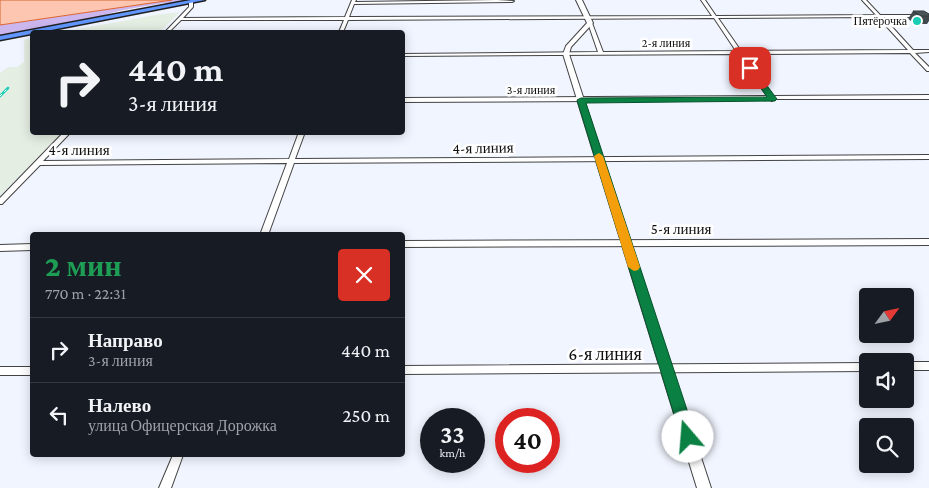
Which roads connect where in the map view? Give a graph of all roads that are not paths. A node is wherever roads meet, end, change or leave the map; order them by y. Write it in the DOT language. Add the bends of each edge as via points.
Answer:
graph roads {
  1 [pos="202,0"];
  2 [pos="579,0"];
  3 [pos="703,0"];
  4 [pos="864,0"];
  5 [pos="353,1"];
  6 [pos="512,1"];
  7 [pos="191,2"];
  8 [pos="880,16"];
  9 [pos="929,16"];
  10 [pos="716,17"];
  11 [pos="179,19"];
  12 [pos="346,19"];
  13 [pos="589,21"];
  14 [pos="42,30"];
  15 [pos="169,30"];
  16 [pos="342,30"];
  17 [pos="30,32"];
  18 [pos="0,38"];
  19 [pos="912,51"];
  20 [pos="929,51"];
  21 [pos="739,53"];
  22 [pos="566,54"];
  23 [pos="601,54"];
  24 [pos="405,55"];
  25 [pos="929,70"];
  26 [pos="929,97"];
  27 [pos="772,99"];
  28 [pos="405,100"];
  29 [pos="581,100"];
  30 [pos="65,135"];
  31 [pos="301,135"];
  32 [pos="929,157"];
  33 [pos="600,160"];
  34 [pos="291,162"];
  35 [pos="38,163"];
  36 [pos="0,202"];
  37 [pos="265,232"];
  38 [pos="929,242"];
  39 [pos="626,243"];
  40 [pos="405,244"];
  41 [pos="30,247"];
  42 [pos="0,248"];
  43 [pos="914,366"];
  44 [pos="929,366"];
  45 [pos="859,367"];
  46 [pos="405,370"];
  47 [pos="667,370"];
  48 [pos="0,371"];
  49 [pos="30,371"];
  50 [pos="177,457"];
  51 [pos="165,488"];
  52 [pos="704,488"];
  1 -- 7 [label="main road"];
  2 -- 13 [label="street"];
  3 -- 10 [label="street"];
  4 -- 8 [label="street"];
  5 -- 6 [label="street"];
  5 -- 12 [label="street"];
  7 -- 11 [label="street" via="191,7"];
  7 -- 14 [label="main road"];
  8 -- 9 [label="street"];
  8 -- 10 [label="street"];
  8 -- 19 [label="street"];
  10 -- 13 [label="street"];
  10 -- 21 [label="street"];
  11 -- 12 [label="street"];
  11 -- 15 [label="street"];
  12 -- 13 [label="street"];
  12 -- 16 [label="street"];
  13 -- 22 [label="street"];
  13 -- 23 [label="street"];
  17 -- 18 [label="main road"];
  19 -- 20 [label="street, 2-я линия"];
  19 -- 21 [label="street, 2-я линия"];
  19 -- 25 [label="street"];
  21 -- 23 [label="street, 2-я линия"];
  21 -- 27 [label="street"];
  22 -- 23 [label="street, 2-я линия"];
  22 -- 24 [label="street, 2-я линия"];
  22 -- 29 [label="street"];
  26 -- 27 [label="street, 3-я линия"];
  27 -- 29 [label="street, 3-я линия"];
  28 -- 29 [label="street, 3-я линия"];
  29 -- 33 [label="street"];
  30 -- 35 [label="street"];
  31 -- 34 [label="street"];
  32 -- 33 [label="street, 4-я линия"];
  33 -- 34 [label="street, 4-я линия"];
  33 -- 39 [label="street"];
  34 -- 35 [label="street, 4-я линия"];
  34 -- 37 [label="street"];
  35 -- 36 [label="street"];
  38 -- 39 [label="street, 5-я линия"];
  39 -- 40 [label="street, 5-я линия"];
  39 -- 47 [label="street"];
  41 -- 42 [label="street"];
  43 -- 44 [label="street"];
  45 -- 47 [label="street, 6-я линия"];
  46 -- 47 [label="street, 6-я линия"];
  47 -- 52 [label="street"];
  48 -- 49 [label="street"];
  50 -- 51 [label="street"];
}
